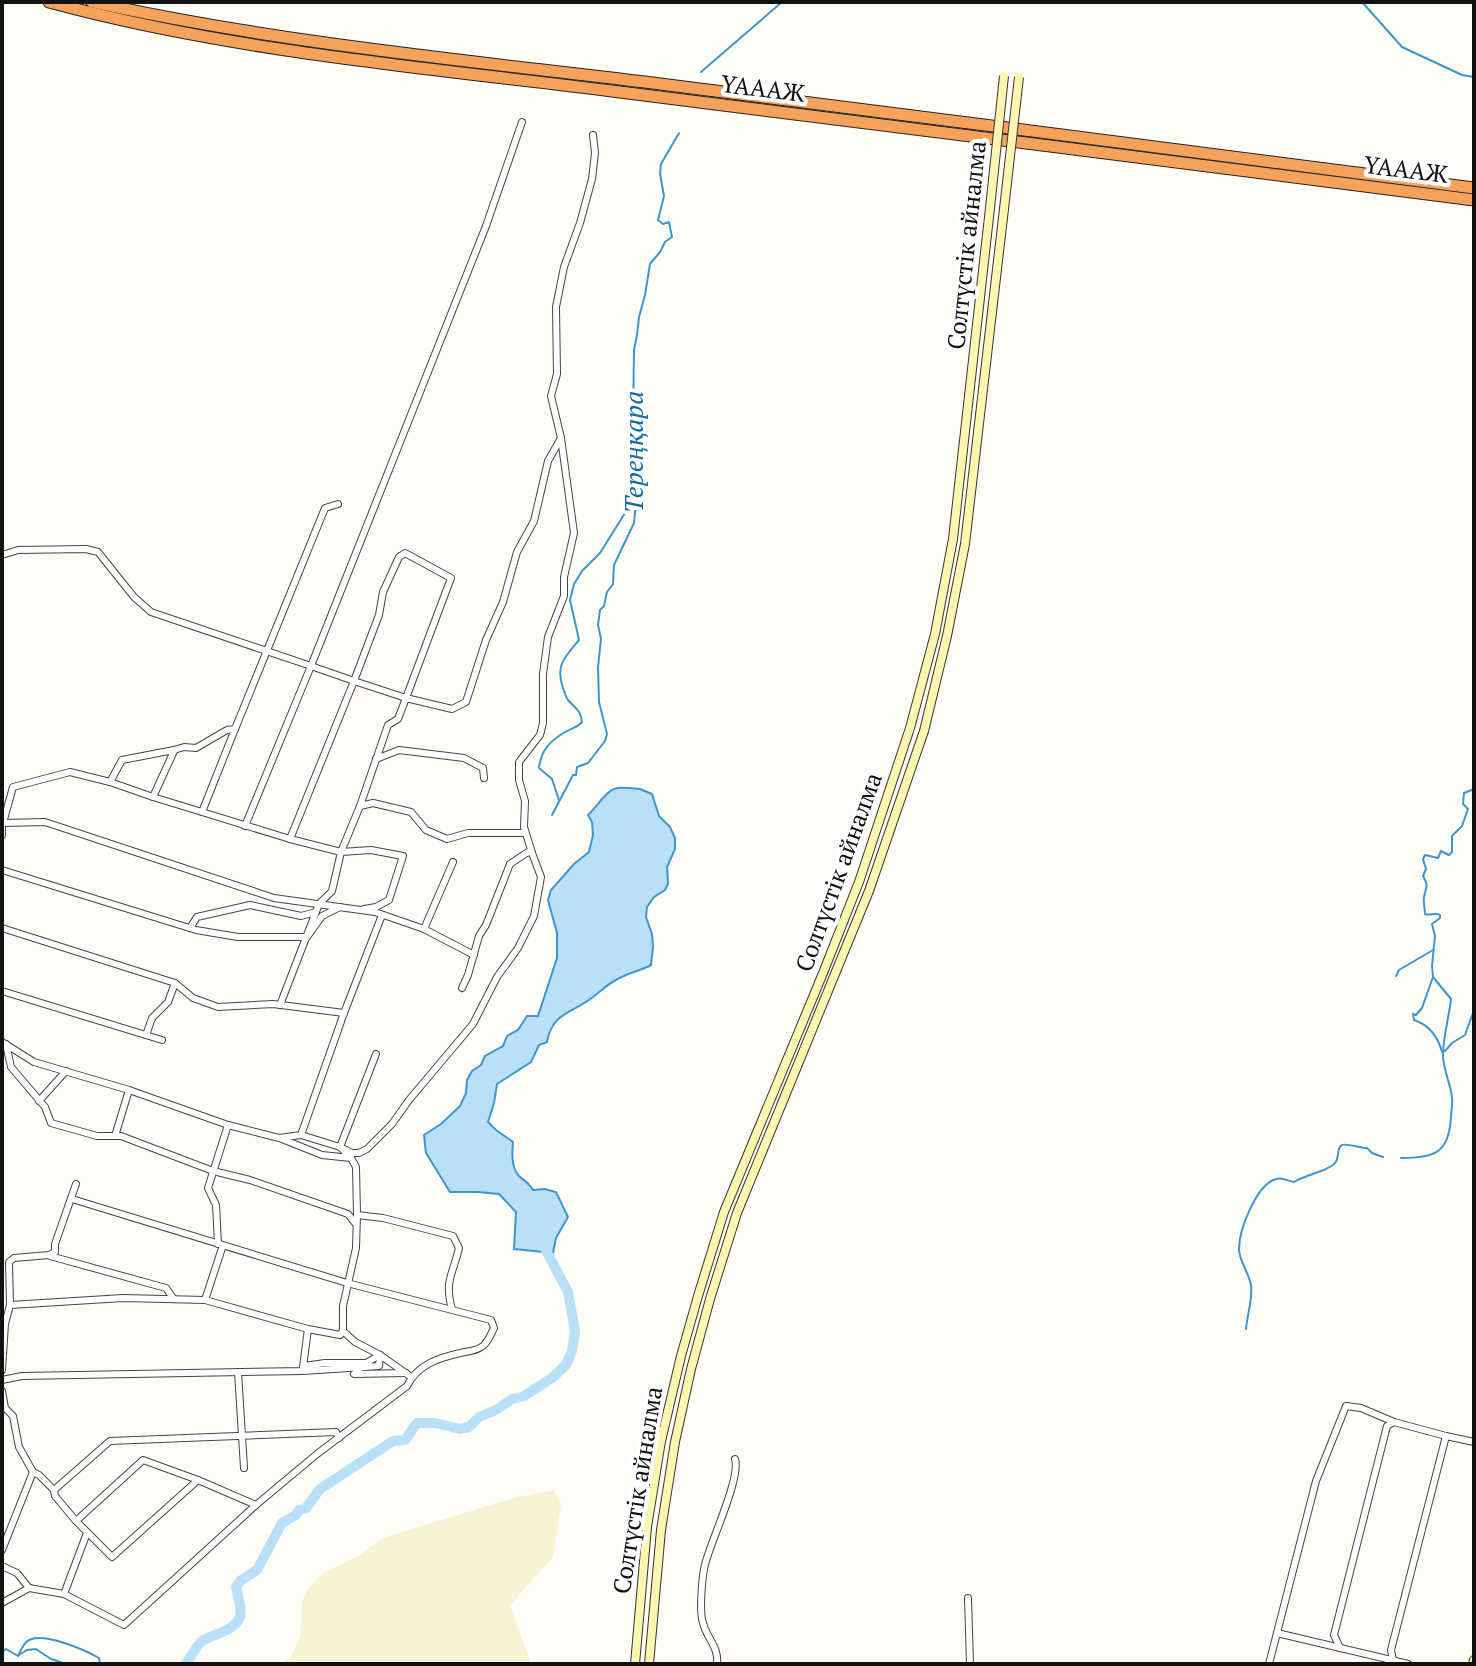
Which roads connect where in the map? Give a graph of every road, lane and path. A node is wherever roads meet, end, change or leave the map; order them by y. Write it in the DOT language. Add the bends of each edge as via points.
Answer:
graph roads {
  1 [pos="49,2"];
  2 [pos="92,2"];
  3 [pos="1004,76"];
  4 [pos="1019,77"];
  5 [pos="706,96"];
  6 [pos="522,122"];
  7 [pos="593,135"];
  8 [pos="1474,188"];
  9 [pos="1474,200"];
  10 [pos="989,224"];
  11 [pos="1002,225"];
  12 [pos="561,438"];
  13 [pos="338,504"];
  14 [pos="2,555"];
  15 [pos="267,651"];
  16 [pos="311,666"];
  17 [pos="354,681"];
  18 [pos="406,698"];
  19 [pos="235,729"];
  20 [pos="174,750"];
  21 [pos="376,759"];
  22 [pos="484,778"];
  23 [pos="110,782"];
  24 [pos="153,797"];
  25 [pos="360,806"];
  26 [pos="202,812"];
  27 [pos="2,823"];
  28 [pos="245,826"];
  29 [pos="525,833"];
  30 [pos="2,835"];
  31 [pos="290,839"];
  32 [pos="341,852"];
  33 [pos="532,853"];
  34 [pos="453,862"];
  35 [pos="2,870"];
  36 [pos="319,904"];
  37 [pos="340,907"];
  38 [pos="358,910"];
  39 [pos="316,912"];
  40 [pos="382,915"];
  41 [pos="2,928"];
  42 [pos="190,928"];
  43 [pos="424,929"];
  44 [pos="307,937"];
  45 [pos="474,955"];
  46 [pos="175,983"];
  47 [pos="462,988"];
  48 [pos="2,991"];
  49 [pos="280,1005"];
  50 [pos="344,1013"];
  51 [pos="146,1035"];
  52 [pos="162,1040"];
  53 [pos="4,1043"];
  54 [pos="376,1054"];
  55 [pos="66,1071"];
  56 [pos="129,1090"];
  57 [pos="39,1101"];
  58 [pos="228,1125"];
  59 [pos="301,1135"];
  60 [pos="115,1136"];
  61 [pos="279,1138"];
  62 [pos="340,1147"];
  63 [pos="351,1158"];
  64 [pos="213,1171"];
  65 [pos="76,1184"];
  66 [pos="72,1199"];
  67 [pos="357,1215"];
  68 [pos="357,1224"];
  69 [pos="220,1244"];
  70 [pos="49,1255"];
  71 [pos="10,1272"];
  72 [pos="2,1276"];
  73 [pos="347,1283"];
  74 [pos="173,1298"];
  75 [pos="205,1300"];
  76 [pos="10,1305"];
  77 [pos="452,1309"];
  78 [pos="308,1329"];
  79 [pos="343,1331"];
  80 [pos="380,1355"];
  81 [pos="363,1365"];
  82 [pos="303,1368"];
  83 [pos="2,1370"];
  84 [pos="238,1372"];
  85 [pos="409,1375"];
  86 [pos="2,1380"];
  87 [pos="2,1391"];
  88 [pos="1394,1422"];
  89 [pos="242,1435"];
  90 [pos="1446,1436"];
  91 [pos="339,1438"];
  92 [pos="1474,1442"];
  93 [pos="735,1459"];
  94 [pos="244,1468"];
  95 [pos="33,1472"];
  96 [pos="198,1480"];
  97 [pos="54,1490"];
  98 [pos="256,1505"];
  99 [pos="76,1521"];
  100 [pos="87,1533"];
  101 [pos="2,1550"];
  102 [pos="2,1566"];
  103 [pos="29,1588"];
  104 [pos="64,1594"];
  105 [pos="968,1598"];
  106 [pos="2,1603"];
  107 [pos="1277,1633"];
  108 [pos="1340,1648"];
  109 [pos="1393,1660"];
  110 [pos="635,1664"];
  111 [pos="649,1664"];
  112 [pos="717,1664"];
  113 [pos="970,1664"];
  114 [pos="1269,1664"];
  115 [pos="1408,1664"];
  1 -- 5 [label="highway, ҮАААЖ" via="156,27 344,58 671,98"];
  2 -- 5 [label="highway, ҮАААЖ" via="293,40 673,85"];
  3 -- 10 [label="street, Солтүстік айналма, bridge"];
  4 -- 11 [label="street, Солтүстік айналма, bridge"];
  5 -- 8 [label="highway, ҮАААЖ"];
  5 -- 9 [label="highway, ҮАААЖ"];
  6 -- 16 [label="street" via="486,226"];
  7 -- 12 [label="street" via="592,179 556,307 557,374 551,396"];
  10 -- 11 [label="street"];
  10 -- 110 [label="street, Солтүстік айналма" via="953,539 935,634 859,882 724,1212 689,1326 647,1527"];
  11 -- 111 [label="street, Солтүстік айналма" via="965,544 928,717 869,891 737,1213 710,1299 675,1442"];
  12 -- 18 [label="street" via="548,461 534,521 517,552 466,702 452,709"];
  12 -- 29 [label="street" via="574,533 564,596 548,637 540,735 519,762"];
  13 -- 15 [label="street" via="325,508"];
  14 -- 15 [label="street" via="18,550 98,552 151,612"];
  15 -- 16 [label="street"];
  15 -- 19 [label="street"];
  16 -- 17 [label="street"];
  16 -- 28 [label="street"];
  17 -- 18 [label="street"];
  17 -- 18 [label="street" via="383,592 405,553 451,578"];
  17 -- 31 [label="street"];
  18 -- 21 [label="street" via="398,719 388,725"];
  19 -- 20 [label="street" via="196,748"];
  19 -- 26 [label="street"];
  20 -- 23 [label="street" via="122,760"];
  20 -- 24 [label="street"];
  21 -- 22 [label="street" via="399,750 464,758 483,768"];
  21 -- 25 [label="street"];
  23 -- 24 [label="street"];
  23 -- 27 [label="street" via="70,772 13,787"];
  24 -- 26 [label="street"];
  25 -- 29 [label="street" via="373,803 411,812 426,830 447,839 468,833"];
  25 -- 32 [label="street"];
  26 -- 28 [label="street"];
  27 -- 30 [label="street"];
  27 -- 36 [label="street" via="45,822 274,898"];
  28 -- 31 [label="street"];
  29 -- 33 [label="street"];
  31 -- 32 [label="street"];
  32 -- 36 [label="street" via="332,891"];
  32 -- 38 [label="street" via="403,856 389,900"];
  33 -- 45 [label="street" via="510,864"];
  33 -- 62 [label="street" via="541,877 534,916 473,1024 367,1149 352,1153"];
  34 -- 43 [label="street"];
  35 -- 42 [label="street"];
  36 -- 37 [label="street"];
  36 -- 39 [label="street"];
  37 -- 38 [label="street"];
  37 -- 44 [label="street" via="322,916"];
  38 -- 40 [label="street"];
  39 -- 42 [label="street" via="301,916 250,905 197,917"];
  39 -- 44 [label="street"];
  40 -- 43 [label="street"];
  40 -- 50 [label="street"];
  41 -- 46 [label="street"];
  42 -- 44 [label="street" via="238,937"];
  43 -- 45 [label="street"];
  44 -- 49 [label="street"];
  45 -- 47 [label="street"];
  46 -- 49 [label="street" via="193,998 218,1007"];
  46 -- 51 [label="street"];
  48 -- 51 [label="street"];
  49 -- 50 [label="street"];
  50 -- 59 [label="street"];
  51 -- 52 [label="street"];
  53 -- 55 [label="street" via="34,1062"];
  53 -- 57 [label="street" via="11,1067"];
  54 -- 62 [label="street"];
  55 -- 56 [label="street"];
  55 -- 57 [label="street"];
  56 -- 58 [label="street"];
  56 -- 60 [label="street"];
  57 -- 60 [label="street" via="51,1123"];
  58 -- 61 [label="street"];
  58 -- 64 [label="street"];
  59 -- 61 [label="street"];
  59 -- 62 [label="street"];
  60 -- 64 [label="street"];
  61 -- 63 [label="street" via="322,1155"];
  62 -- 63 [label="street"];
  63 -- 67 [label="street" via="356,1167"];
  64 -- 68 [label="street" via="348,1214"];
  64 -- 69 [label="street" via="208,1188 216,1205"];
  65 -- 66 [label="street"];
  66 -- 69 [label="street"];
  66 -- 70 [label="street" via="55,1252"];
  67 -- 68 [label="street"];
  67 -- 77 [label="street" via="453,1236 459,1248 448,1279"];
  68 -- 73 [label="street"];
  69 -- 73 [label="street"];
  69 -- 75 [label="street"];
  70 -- 71 [label="street" via="14,1258"];
  70 -- 74 [label="street" via="166,1288"];
  71 -- 72 [label="street"];
  71 -- 76 [label="street"];
  73 -- 77 [label="street"];
  73 -- 79 [label="street"];
  74 -- 75 [label="street"];
  74 -- 76 [label="street"];
  75 -- 78 [label="street"];
  76 -- 83 [label="street"];
  77 -- 85 [label="street" via="491,1320 490,1337 478,1349 436,1360"];
  78 -- 79 [label="street" via="335,1335"];
  78 -- 82 [label="street"];
  79 -- 80 [label="street"];
  80 -- 81 [label="street" via="379,1366"];
  80 -- 85 [label="street"];
  81 -- 82 [label="street"];
  81 -- 85 [label="street" via="354,1374"];
  82 -- 84 [label="street"];
  84 -- 86 [label="street"];
  84 -- 89 [label="street"];
  85 -- 91 [label="street" via="407,1386"];
  87 -- 95 [label="street" via="19,1447"];
  88 -- 90 [label="street"];
  88 -- 107 [label="street" via="1346,1406 1316,1481"];
  88 -- 108 [label="street" via="1387,1426 1334,1635"];
  89 -- 91 [label="street" via="336,1432"];
  89 -- 94 [label="street"];
  89 -- 97 [label="street" via="110,1441"];
  90 -- 92 [label="street"];
  90 -- 109 [label="street" via="1391,1650"];
  91 -- 98 [label="street"];
  93 -- 112 [label="street" via="737,1471 705,1563 702,1621 717,1650"];
  95 -- 97 [label="street"];
  95 -- 101 [label="street"];
  96 -- 98 [label="street"];
  96 -- 99 [label="street" via="143,1460"];
  96 -- 100 [label="street" via="114,1556"];
  97 -- 99 [label="street"];
  98 -- 104 [label="street" via="124,1625"];
  99 -- 100 [label="street"];
  100 -- 104 [label="street"];
  102 -- 103 [label="street" via="17,1573"];
  103 -- 104 [label="street"];
  103 -- 106 [label="street"];
  105 -- 113 [label="street"];
  107 -- 108 [label="street"];
  107 -- 114 [label="street"];
  108 -- 109 [label="street"];
  109 -- 115 [label="street"];
}
